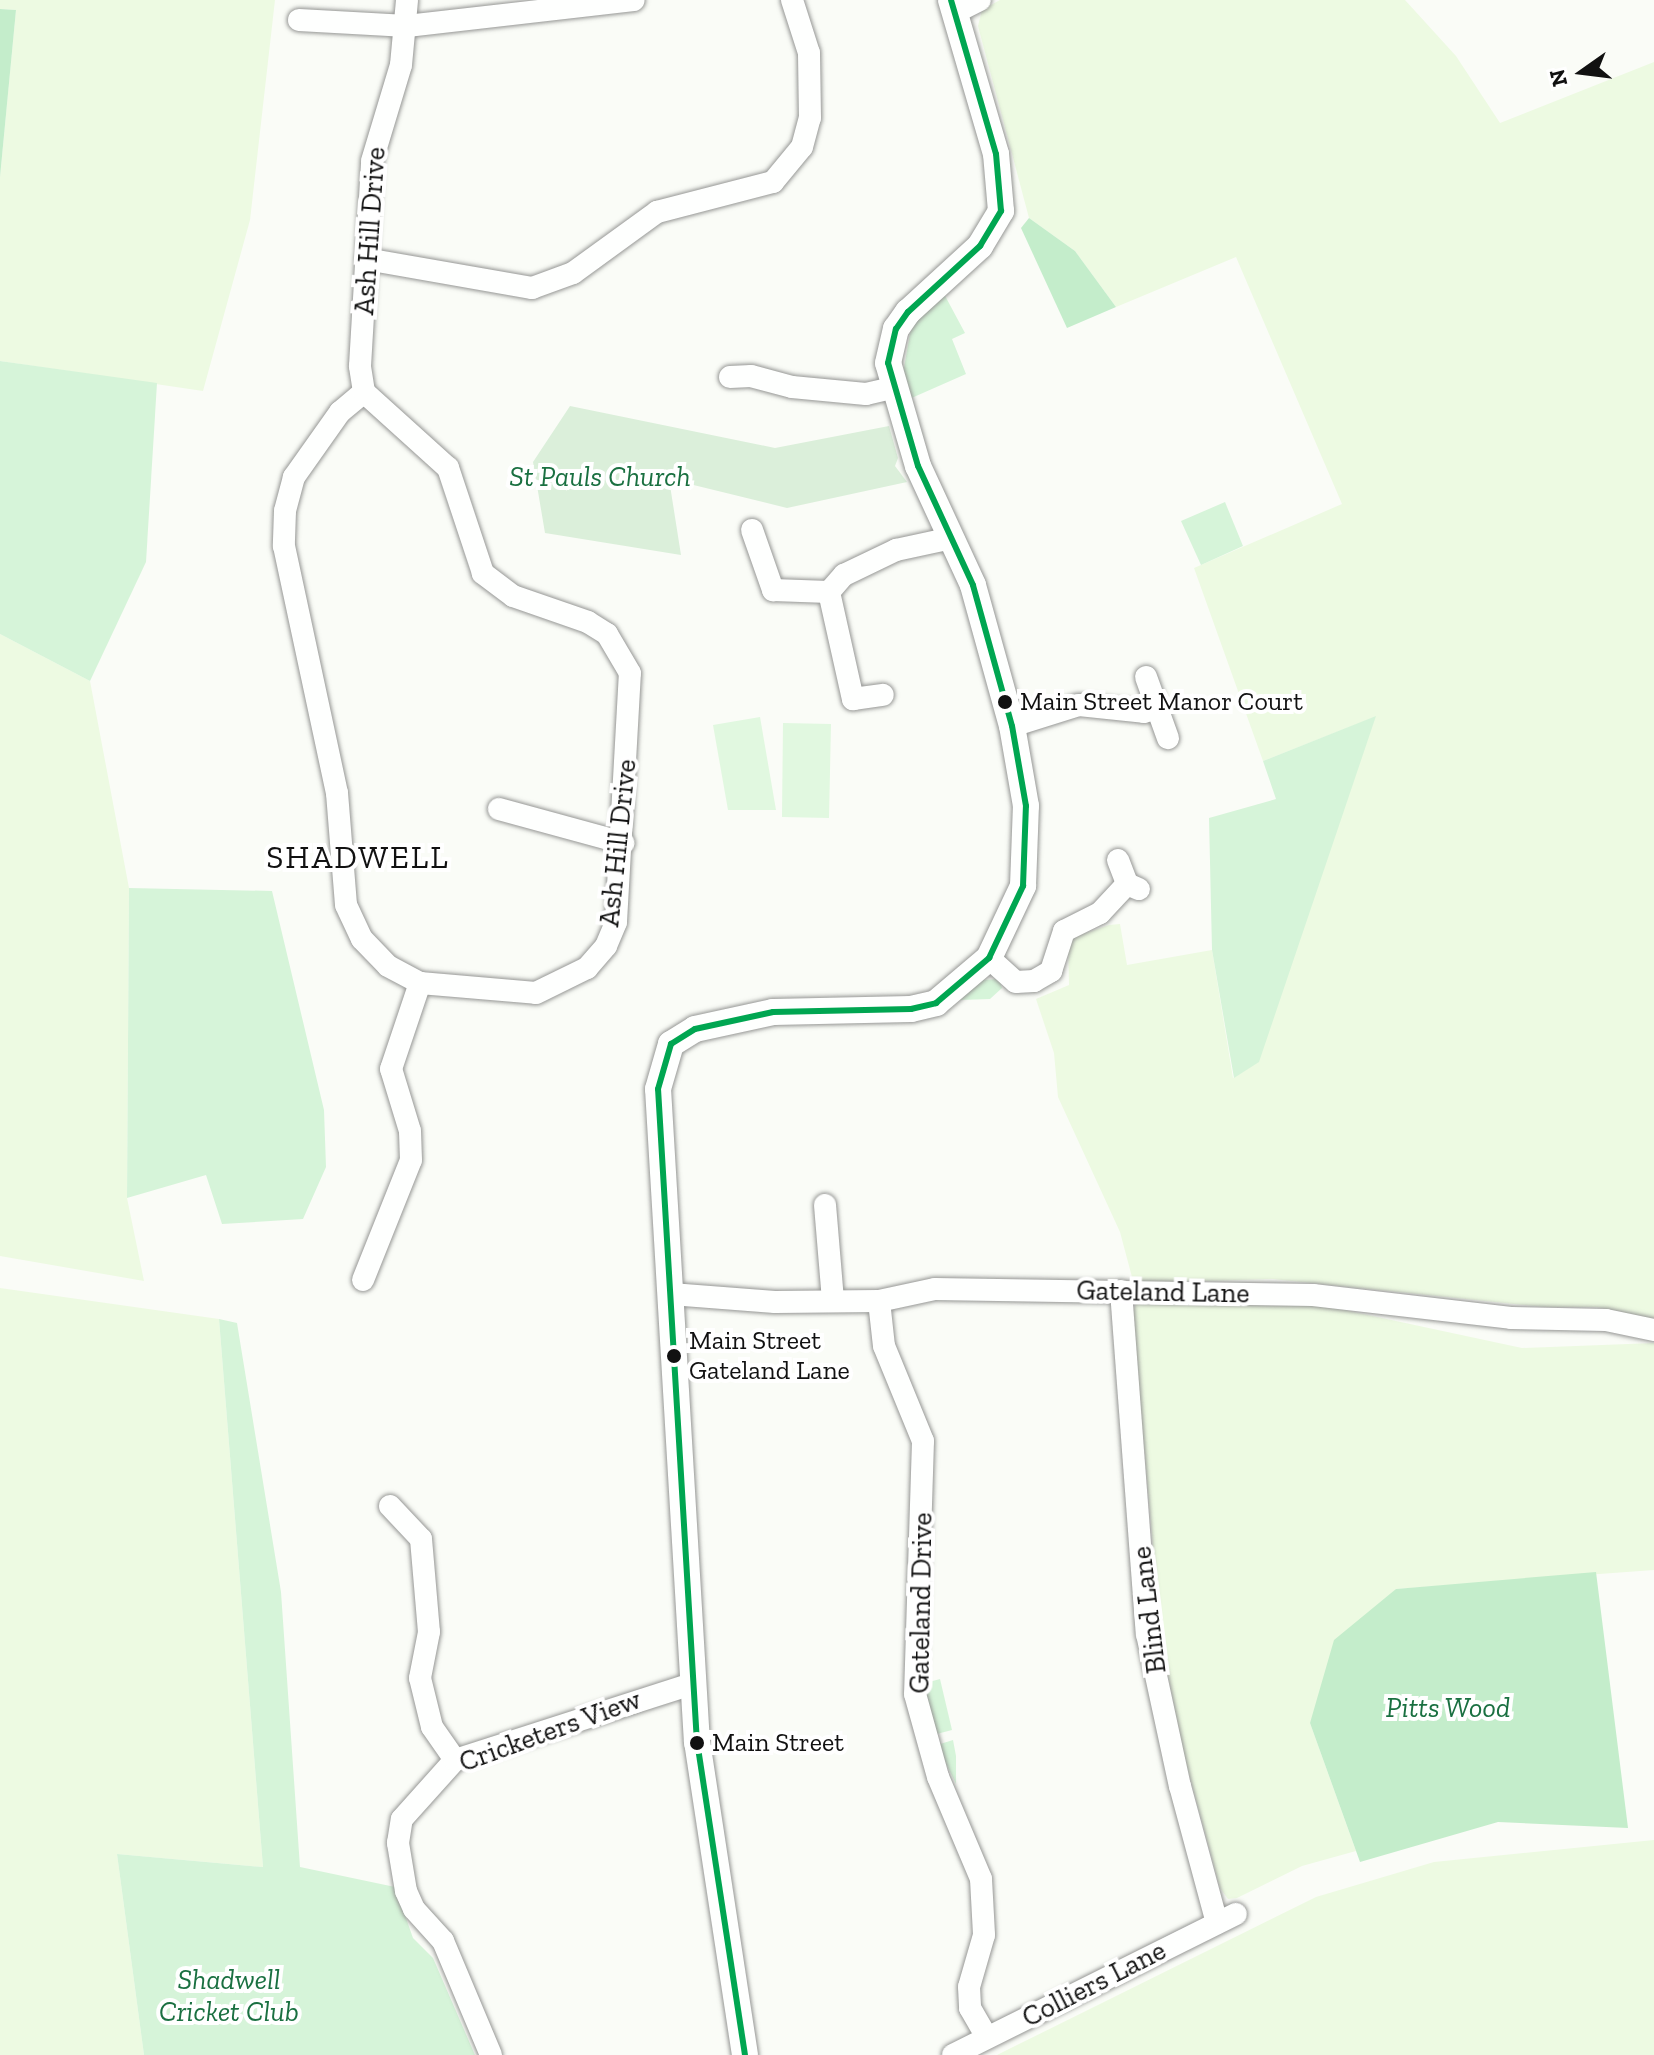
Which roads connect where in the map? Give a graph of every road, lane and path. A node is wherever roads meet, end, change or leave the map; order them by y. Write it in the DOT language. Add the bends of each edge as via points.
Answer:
graph roads {
  1 [pos="407,0"];
  2 [pos="634,0"];
  3 [pos="792,0"];
  4 [pos="980,0"];
  5 [pos="952,6"];
  6 [pos="299,20"];
  7 [pos="407,26"];
  8 [pos="366,259"];
  9 [pos="730,377"];
  10 [pos="891,388"];
  11 [pos="364,392"];
  12 [pos="752,530"];
  13 [pos="952,538"];
  14 [pos="829,592"];
  15 [pos="1146,677"];
  16 [pos="883,695"];
  17 [pos="1157,708"];
  18 [pos="1012,726"];
  19 [pos="1168,738"];
  20 [pos="499,809"];
  21 [pos="623,843"];
  22 [pos="1118,860"];
  23 [pos="989,958"];
  24 [pos="420,983"];
  25 [pos="825,1205"];
  26 [pos="363,1280"];
  27 [pos="1121,1291"];
  28 [pos="671,1294"];
  29 [pos="833,1301"];
  30 [pos="879,1301"];
  31 [pos="1654,1330"];
  32 [pos="390,1506"];
  33 [pos="692,1684"];
  34 [pos="455,1760"];
  35 [pos="1227,1919"];
  36 [pos="987,2038"];
  37 [pos="491,2055"];
  38 [pos="745,2055"];
  39 [pos="953,2055"];
  1 -- 7 [label="street, Ash Hill Drive"];
  2 -- 7 [label="street"];
  3 -- 8 [label="street" via="809,53 810,118 802,147 773,182 657,212 573,273 532,288"];
  4 -- 5 [label="street"];
  5 -- 10 [label="street" via="996,154 1001,211 980,246 896,329 888,363"];
  6 -- 7 [label="street"];
  7 -- 8 [label="street, Ash Hill Drive" via="394,92 375,140"];
  8 -- 11 [label="street, Ash Hill Drive" via="360,366"];
  9 -- 10 [label="street" via="866,394"];
  10 -- 13 [label="street" via="918,466"];
  11 -- 21 [label="street, Ash Hill Drive" via="448,468 473,556 489,580 513,596 588,622 621,652 631,695"];
  11 -- 24 [label="street, Ash Hill Drive" via="340,412 294,477 285,511 284,546 333,770 346,905 362,939 388,966"];
  12 -- 14 [label="street" via="773,590"];
  13 -- 14 [label="street" via="896,550 844,575"];
  13 -- 18 [label="street" via="973,585"];
  14 -- 16 [label="street" via="853,699"];
  15 -- 17 [label="street"];
  17 -- 18 [label="street" via="1144,712 1079,705"];
  17 -- 19 [label="street"];
  18 -- 23 [label="street" via="1027,848 1023,886"];
  20 -- 21 [label="street"];
  21 -- 24 [label="street, Ash Hill Drive" via="616,922 606,946 587,968 536,993"];
  22 -- 23 [label="street" via="1133,887 1100,913 1064,931 1051,971 1034,981 1016,982"];
  23 -- 28 [label="street" via="930,1006 773,1012 695,1029 671,1044 658,1089"];
  24 -- 26 [label="street" via="391,1069 410,1131 411,1160"];
  25 -- 29 [label="street"];
  27 -- 30 [label="street, Gateland Lane" via="935,1289"];
  27 -- 31 [label="street, Gateland Lane" via="1374,1298 1511,1318 1606,1320"];
  27 -- 35 [label="street, Blind Lane" via="1147,1634 1180,1786"];
  28 -- 29 [label="street, Gateland Lane"];
  28 -- 33 [label="street"];
  29 -- 30 [label="street, Gateland Lane"];
  30 -- 36 [label="street, Gateland Drive" via="884,1346 923,1441 915,1694 938,1777 981,1879 984,1935 969,1987 970,2008"];
  32 -- 34 [label="street" via="421,1539 429,1632 420,1678 432,1727"];
  33 -- 34 [label="street, Cricketers View"];
  33 -- 38 [label="street"];
  34 -- 37 [label="street, Cricketers View" via="414,1800 402,1819 398,1843 410,1900 443,1941"];
  35 -- 36 [label="street, Colliers Lane"];
  36 -- 39 [label="street, Colliers Lane"];
}
